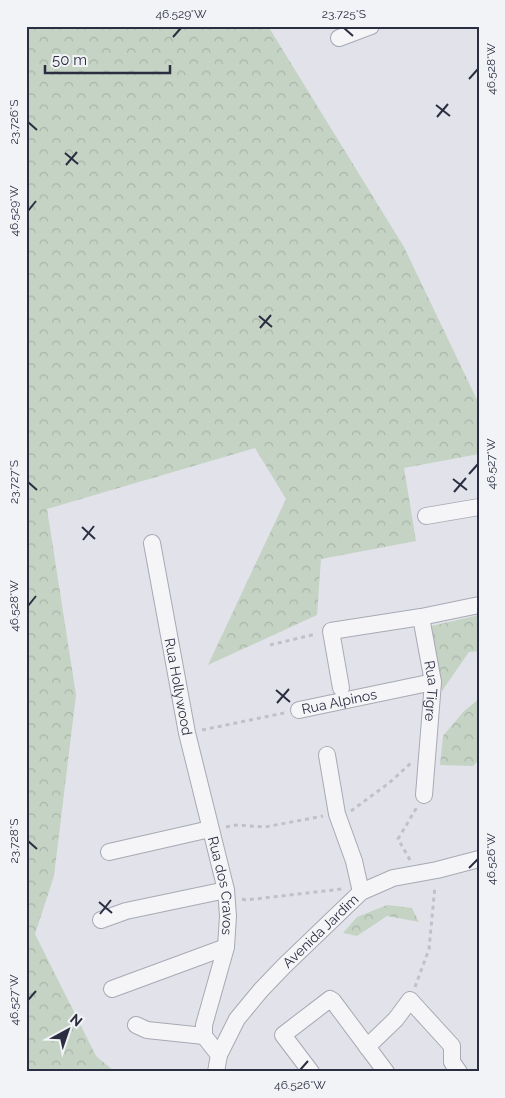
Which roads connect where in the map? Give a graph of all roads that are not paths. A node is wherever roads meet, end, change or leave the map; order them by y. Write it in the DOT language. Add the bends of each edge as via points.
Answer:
graph roads {
  1 [pos="371,26"];
  2 [pos="339,38"];
  3 [pos="479,507"];
  4 [pos="426,516"];
  5 [pos="152,543"];
  6 [pos="479,605"];
  7 [pos="421,617"];
  8 [pos="433,682"];
  9 [pos="341,688"];
  10 [pos="299,710"];
  11 [pos="327,756"];
  12 [pos="424,795"];
  13 [pos="210,829"];
  14 [pos="109,852"];
  15 [pos="479,859"];
  16 [pos="226,890"];
  17 [pos="360,892"];
  18 [pos="101,920"];
  19 [pos="226,946"];
  20 [pos="112,989"];
  21 [pos="136,1025"];
  22 [pos="204,1036"];
  23 [pos="367,1046"];
  24 [pos="219,1055"];
  25 [pos="216,1072"];
  26 [pos="311,1072"];
  27 [pos="386,1072"];
  28 [pos="459,1072"];
  1 -- 2 [label="street"];
  3 -- 4 [label="street"];
  5 -- 13 [label="street, Rua Hollywood" via="187,733"];
  6 -- 7 [label="street"];
  7 -- 8 [label="street, Rua Tigre"];
  7 -- 9 [label="street" via="331,631"];
  8 -- 10 [label="street, Rua Alpinos"];
  8 -- 12 [label="street, Rua Tigre"];
  11 -- 17 [label="street" via="337,814 354,861"];
  13 -- 14 [label="street"];
  13 -- 16 [label="street, Rua dos Cravos"];
  15 -- 17 [label="street, Avenida Jardim" via="393,878"];
  16 -- 18 [label="street" via="126,911"];
  16 -- 19 [label="street, Rua dos Cravos"];
  17 -- 24 [label="street, Avenida Jardim" via="261,990 237,1019"];
  19 -- 20 [label="street"];
  19 -- 22 [label="street, Rua dos Cravos" via="209,1002"];
  21 -- 22 [label="street" via="147,1030"];
  22 -- 24 [label="street"];
  23 -- 26 [label="street" via="333,1001 328,1000 283,1035"];
  23 -- 27 [label="street"];
  23 -- 28 [label="street" via="396,1019 410,1000 452,1046 452,1062"];
  24 -- 25 [label="street, Avenida Jardim"];
}
